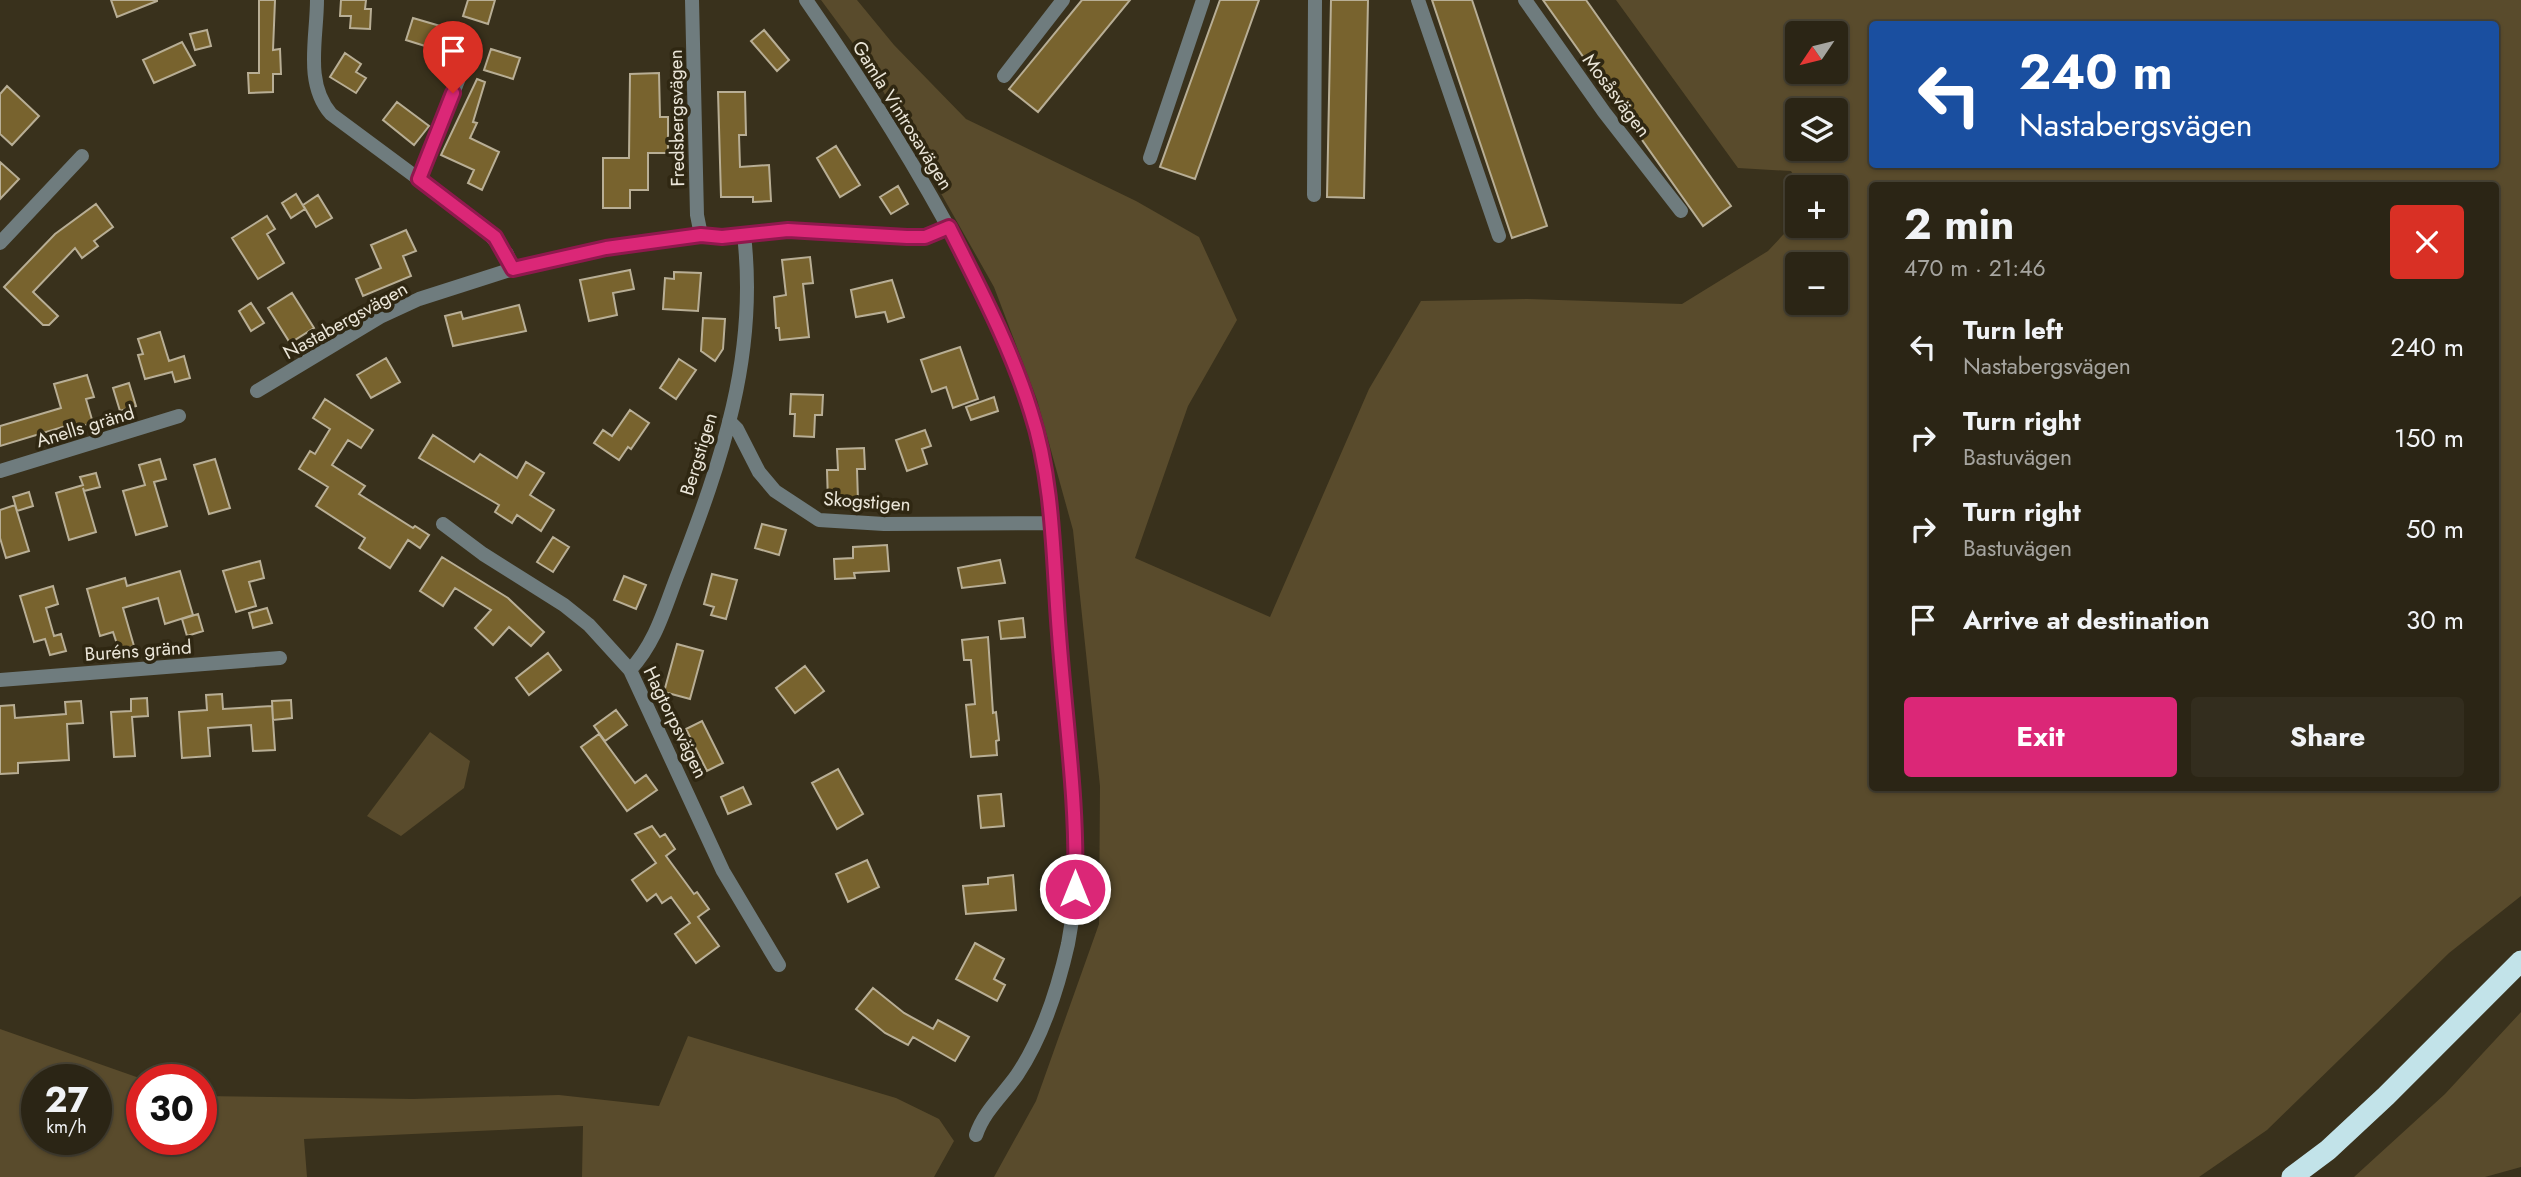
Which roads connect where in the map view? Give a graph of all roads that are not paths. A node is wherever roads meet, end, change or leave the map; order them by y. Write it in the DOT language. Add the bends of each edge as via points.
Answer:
graph roads {
  1 [pos="317,0"];
  2 [pos="692,0"];
  3 [pos="806,0"];
  4 [pos="1063,0"];
  5 [pos="1203,0"];
  6 [pos="1315,0"];
  7 [pos="1418,0"];
  8 [pos="1525,0"];
  9 [pos="463,68"];
  10 [pos="1004,76"];
  11 [pos="82,156"];
  12 [pos="1150,158"];
  13 [pos="419,179"];
  14 [pos="1314,195"];
  15 [pos="1681,211"];
  16 [pos="949,227"];
  17 [pos="701,235"];
  18 [pos="744,235"];
  19 [pos="1499,236"];
  20 [pos="0,243"];
  21 [pos="513,269"];
  22 [pos="257,391"];
  23 [pos="179,416"];
  24 [pos="729,421"];
  25 [pos="0,471"];
  26 [pos="1050,523"];
  27 [pos="443,524"];
  28 [pos="280,658"];
  29 [pos="631,670"];
  30 [pos="0,680"];
  31 [pos="2521,961"];
  32 [pos="779,965"];
  33 [pos="975,1135"];
  34 [pos="2292,1177"];
  1 -- 13 [label="street" via="314,58 321,102"];
  2 -- 17 [label="street, Fredsbergsvägen"];
  3 -- 16 [label="street, Gamla Vintrosavägen"];
  4 -- 10 [label="street"];
  5 -- 12 [label="street"];
  6 -- 14 [label="street"];
  7 -- 19 [label="street"];
  8 -- 15 [label="street, Mosåsvägen"];
  9 -- 13 [label="street"];
  11 -- 20 [label="street"];
  13 -- 21 [label="street" via="495,237"];
  16 -- 18 [label="street, Nastabergsvägen" via="925,237 788,230"];
  16 -- 26 [label="street, Gamla Vintrosavägen" via="993,314 1032,414"];
  17 -- 18 [label="street, Nastabergsvägen"];
  17 -- 21 [label="street, Nastabergsvägen" via="606,248"];
  18 -- 24 [label="street, Bergstigen" via="748,325"];
  21 -- 22 [label="street, Nastabergsvägen" via="419,299 380,317"];
  23 -- 25 [label="street, Anells gränd"];
  24 -- 26 [label="street, Skogstigen" via="775,491 819,520"];
  24 -- 29 [label="street, Bergstigen" via="654,639"];
  26 -- 33 [label="street, Gamla Vintrosavägen" via="1074,825 1074,907 1067,946 1033,1048"];
  27 -- 29 [label="street, Hagtorpsvägen" via="564,605"];
  28 -- 30 [label="street, Buréns gränd"];
  29 -- 32 [label="street, Hagtorpsvägen" via="723,871"];
  31 -- 34 [label="highway" via="2386,1096"];
}
